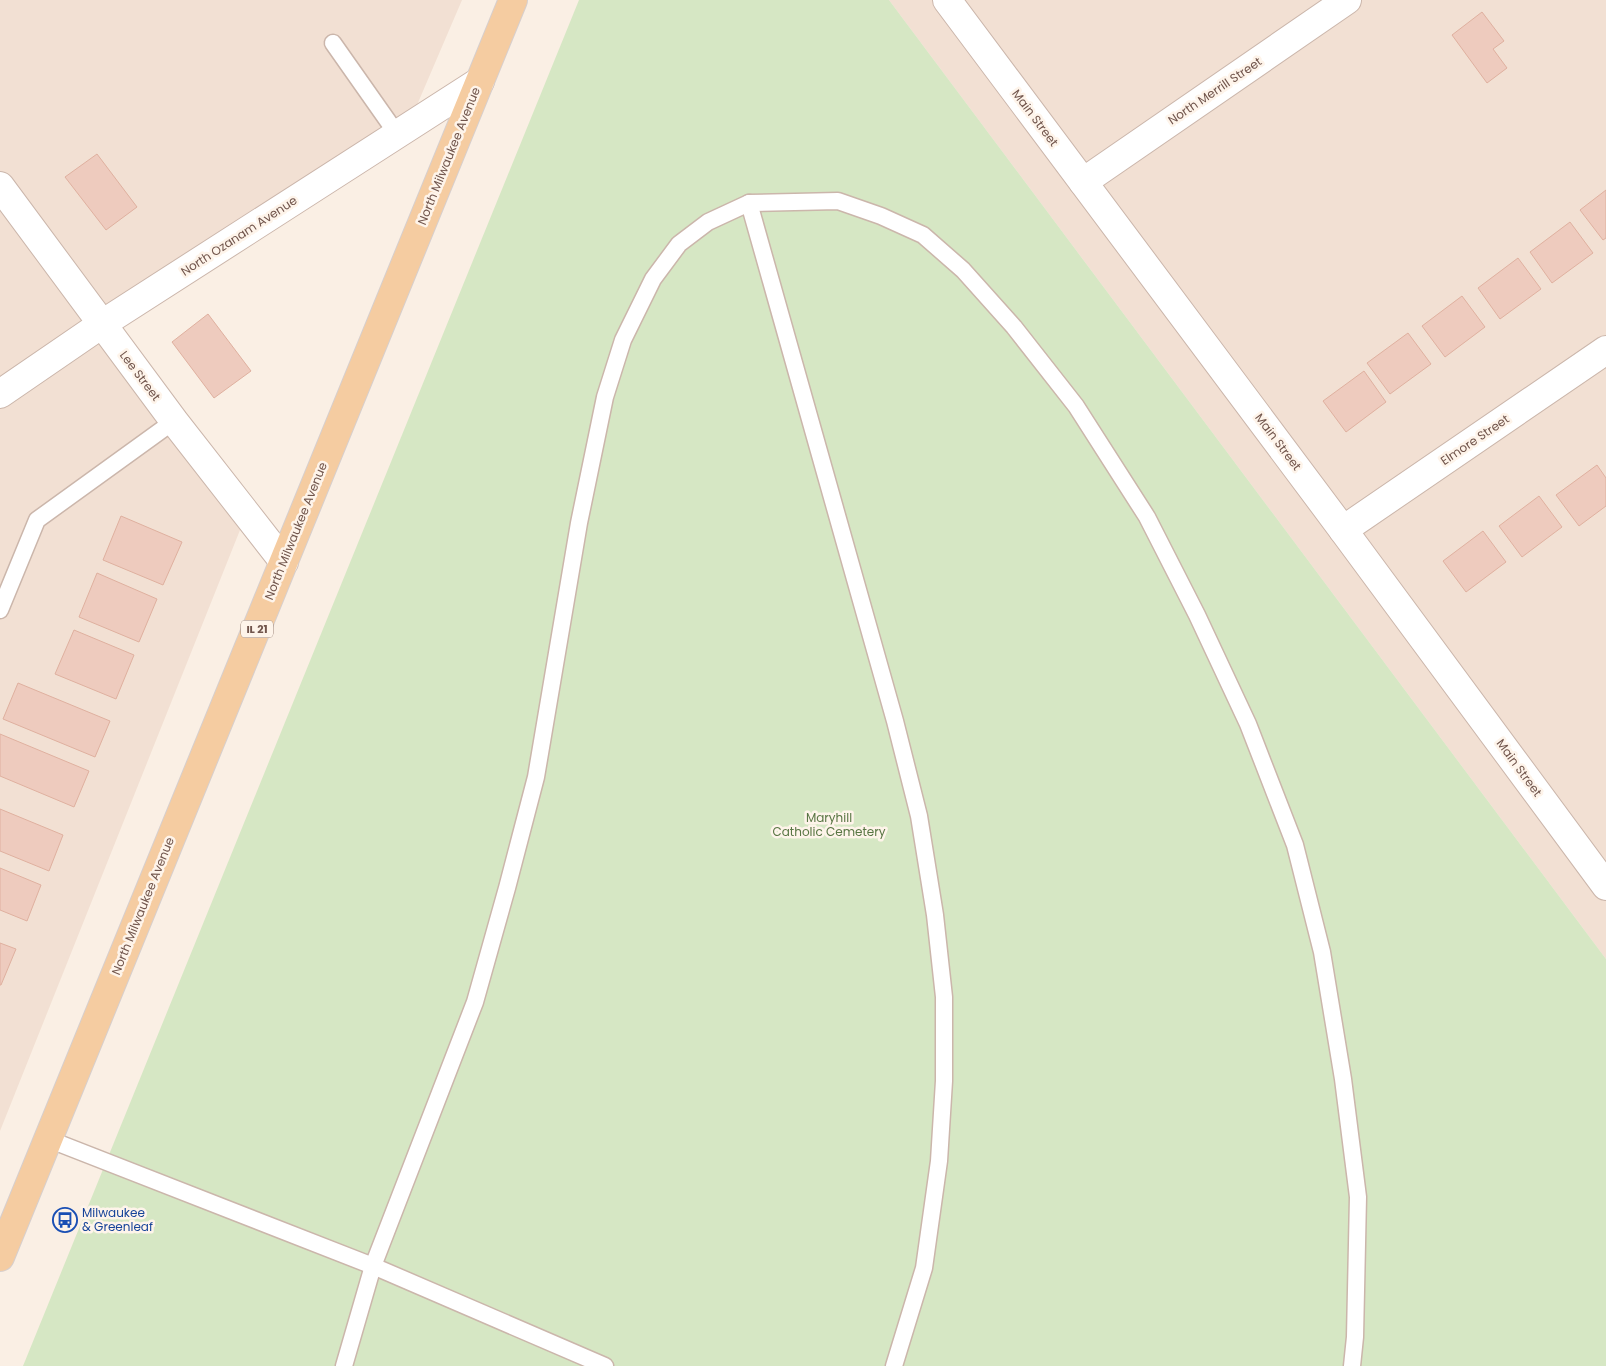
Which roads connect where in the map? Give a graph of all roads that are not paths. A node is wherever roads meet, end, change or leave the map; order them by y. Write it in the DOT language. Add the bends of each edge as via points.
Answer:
graph roads {
  1 [pos="513,0"];
  2 [pos="947,0"];
  3 [pos="1347,0"];
  4 [pos="333,43"];
  5 [pos="480,81"];
  6 [pos="397,134"];
  7 [pos="1083,182"];
  8 [pos="0,186"];
  9 [pos="750,203"];
  10 [pos="102,324"];
  11 [pos="1606,350"];
  12 [pos="0,394"];
  13 [pos="174,421"];
  14 [pos="1343,530"];
  15 [pos="284,562"];
  16 [pos="0,610"];
  17 [pos="1605,882"];
  18 [pos="48,1139"];
  19 [pos="0,1257"];
  20 [pos="374,1266"];
  21 [pos="344,1366"];
  22 [pos="605,1366"];
  23 [pos="894,1366"];
  24 [pos="1352,1366"];
  1 -- 5 [label="main road, North Milwaukee Avenue / IL 21"];
  2 -- 7 [label="street, Main Street"];
  3 -- 7 [label="street, North Merrill Street"];
  4 -- 6 [label="lane"];
  5 -- 6 [label="street, North Ozanam Avenue"];
  5 -- 15 [label="main road, North Milwaukee Avenue / IL 21"];
  6 -- 10 [label="street, North Ozanam Avenue"];
  7 -- 14 [label="street, Main Street"];
  8 -- 10 [label="street, Lee Street"];
  9 -- 20 [label="lane" via="708,222 680,244 653,279 623,340 605,397 579,523 536,777 507,888 474,1002"];
  9 -- 23 [label="lane" via="897,731 919,816 935,915 944,997 940,1162 924,1268"];
  9 -- 24 [label="lane" via="838,201 923,235 963,270 1076,406 1147,517 1248,724 1295,844 1319,943 1343,1079 1358,1197"];
  10 -- 12 [label="street, North Ozanam Avenue"];
  10 -- 13 [label="street, Lee Street"];
  11 -- 14 [label="street, Elmore Street"];
  13 -- 15 [label="street, Lee Street"];
  13 -- 16 [label="lane" via="37,520"];
  14 -- 17 [label="street, Main Street"];
  15 -- 18 [label="main road, North Milwaukee Avenue / IL 21"];
  18 -- 19 [label="main road, North Milwaukee Avenue / IL 21"];
  18 -- 20 [label="lane"];
  20 -- 21 [label="lane"];
  20 -- 22 [label="lane"];
}
